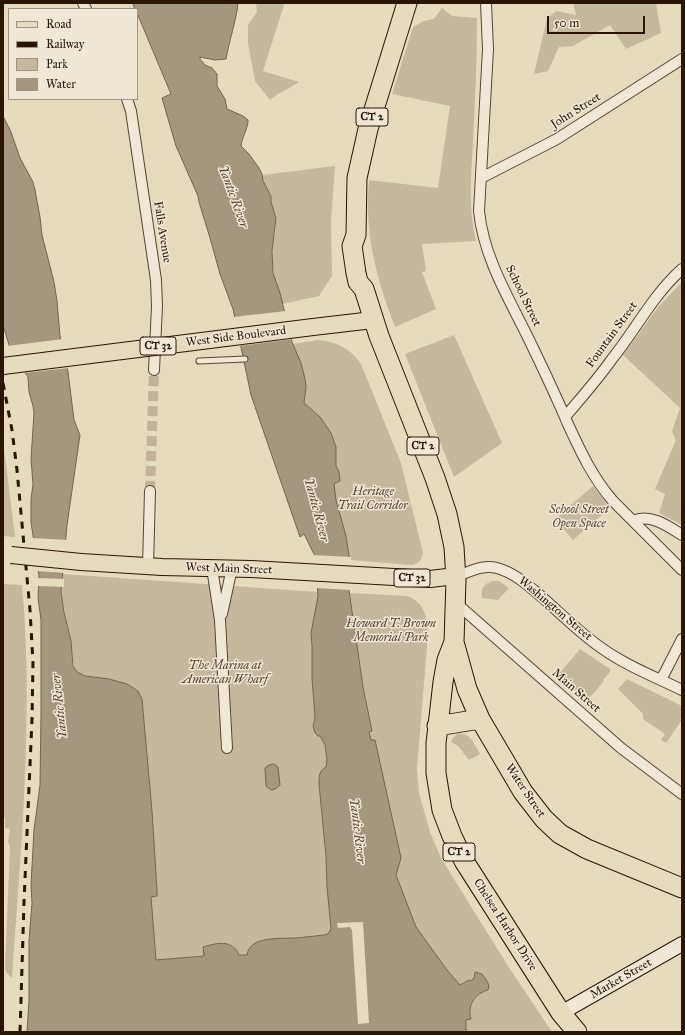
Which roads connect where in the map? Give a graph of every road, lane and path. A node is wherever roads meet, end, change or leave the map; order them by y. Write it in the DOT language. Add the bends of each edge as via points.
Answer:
graph roads {
  1 [pos="407,3"];
  2 [pos="486,3"];
  3 [pos="682,59"];
  4 [pos="127,100"];
  5 [pos="481,178"];
  6 [pos="682,269"];
  7 [pos="373,320"];
  8 [pos="245,359"];
  9 [pos="199,361"];
  10 [pos="3,366"];
  11 [pos="154,370"];
  12 [pos="565,416"];
  13 [pos="150,491"];
  14 [pos="633,521"];
  15 [pos="682,535"];
  16 [pos="7,555"];
  17 [pos="148,566"];
  18 [pos="212,568"];
  19 [pos="232,568"];
  20 [pos="682,570"];
  21 [pos="456,576"];
  22 [pos="456,603"];
  23 [pos="220,620"];
  24 [pos="682,639"];
  25 [pos="454,642"];
  26 [pos="661,680"];
  27 [pos="682,690"];
  28 [pos="480,719"];
  29 [pos="437,726"];
  30 [pos="227,748"];
  31 [pos="682,794"];
  32 [pos="682,888"];
  33 [pos="682,944"];
  34 [pos="561,1013"];
  35 [pos="577,1032"];
  1 -- 7 [label="highway, CT 2" via="368,129 356,181 356,235 352,246 358,282 364,289"];
  2 -- 5 [label="street, School Street" via="488,49"];
  3 -- 5 [label="street, John Street" via="557,139"];
  4 -- 11 [label="street, Falls Avenue" via="156,276"];
  5 -- 12 [label="street, School Street" via="479,211 487,249 503,288"];
  6 -- 12 [label="street, Fountain Street" via="654,299 612,360"];
  7 -- 10 [label="main road, West Side Boulevard / CT 32, bridge"];
  7 -- 21 [label="highway, CT 2" via="439,489 453,539"];
  8 -- 9 [label="lane"];
  12 -- 14 [label="street, School Street" via="598,482"];
  13 -- 17 [label="street"];
  14 -- 15 [label="street" via="641,518 657,520"];
  14 -- 20 [label="street, School Street"];
  16 -- 17 [label="main road, West Main Street / CT 32, bridge"];
  17 -- 18 [label="main road, West Main Street / CT 32"];
  18 -- 19 [label="main road, West Main Street / CT 32"];
  18 -- 23 [label="street"];
  19 -- 21 [label="main road, West Main Street / CT 32" via="430,579"];
  19 -- 23 [label="street"];
  21 -- 22 [label="highway, Chelsea Harbor Drive / CT 2"];
  21 -- 26 [label="street, Washington Street" via="488,567 510,573 594,643"];
  22 -- 25 [label="highway, Chelsea Harbor Drive / CT 2"];
  22 -- 31 [label="street, Main Street" via="621,748"];
  23 -- 30 [label="street"];
  24 -- 26 [label="street"];
  25 -- 28 [label="highway, Water Street / CT 2" via="467,689"];
  25 -- 29 [label="highway, Chelsea Harbor Drive / CT 2" via="444,676"];
  26 -- 27 [label="street, Washington Street"];
  28 -- 29 [label="highway"];
  28 -- 32 [label="highway, Water Street / CT 2" via="527,798 553,828 569,840"];
  29 -- 34 [label="highway, Chelsea Harbor Drive / CT 2" via="437,782 449,830 468,868"];
  33 -- 34 [label="main road, Market Street"];
  34 -- 35 [label="highway, Chelsea Harbor Drive / CT 2"];
}
